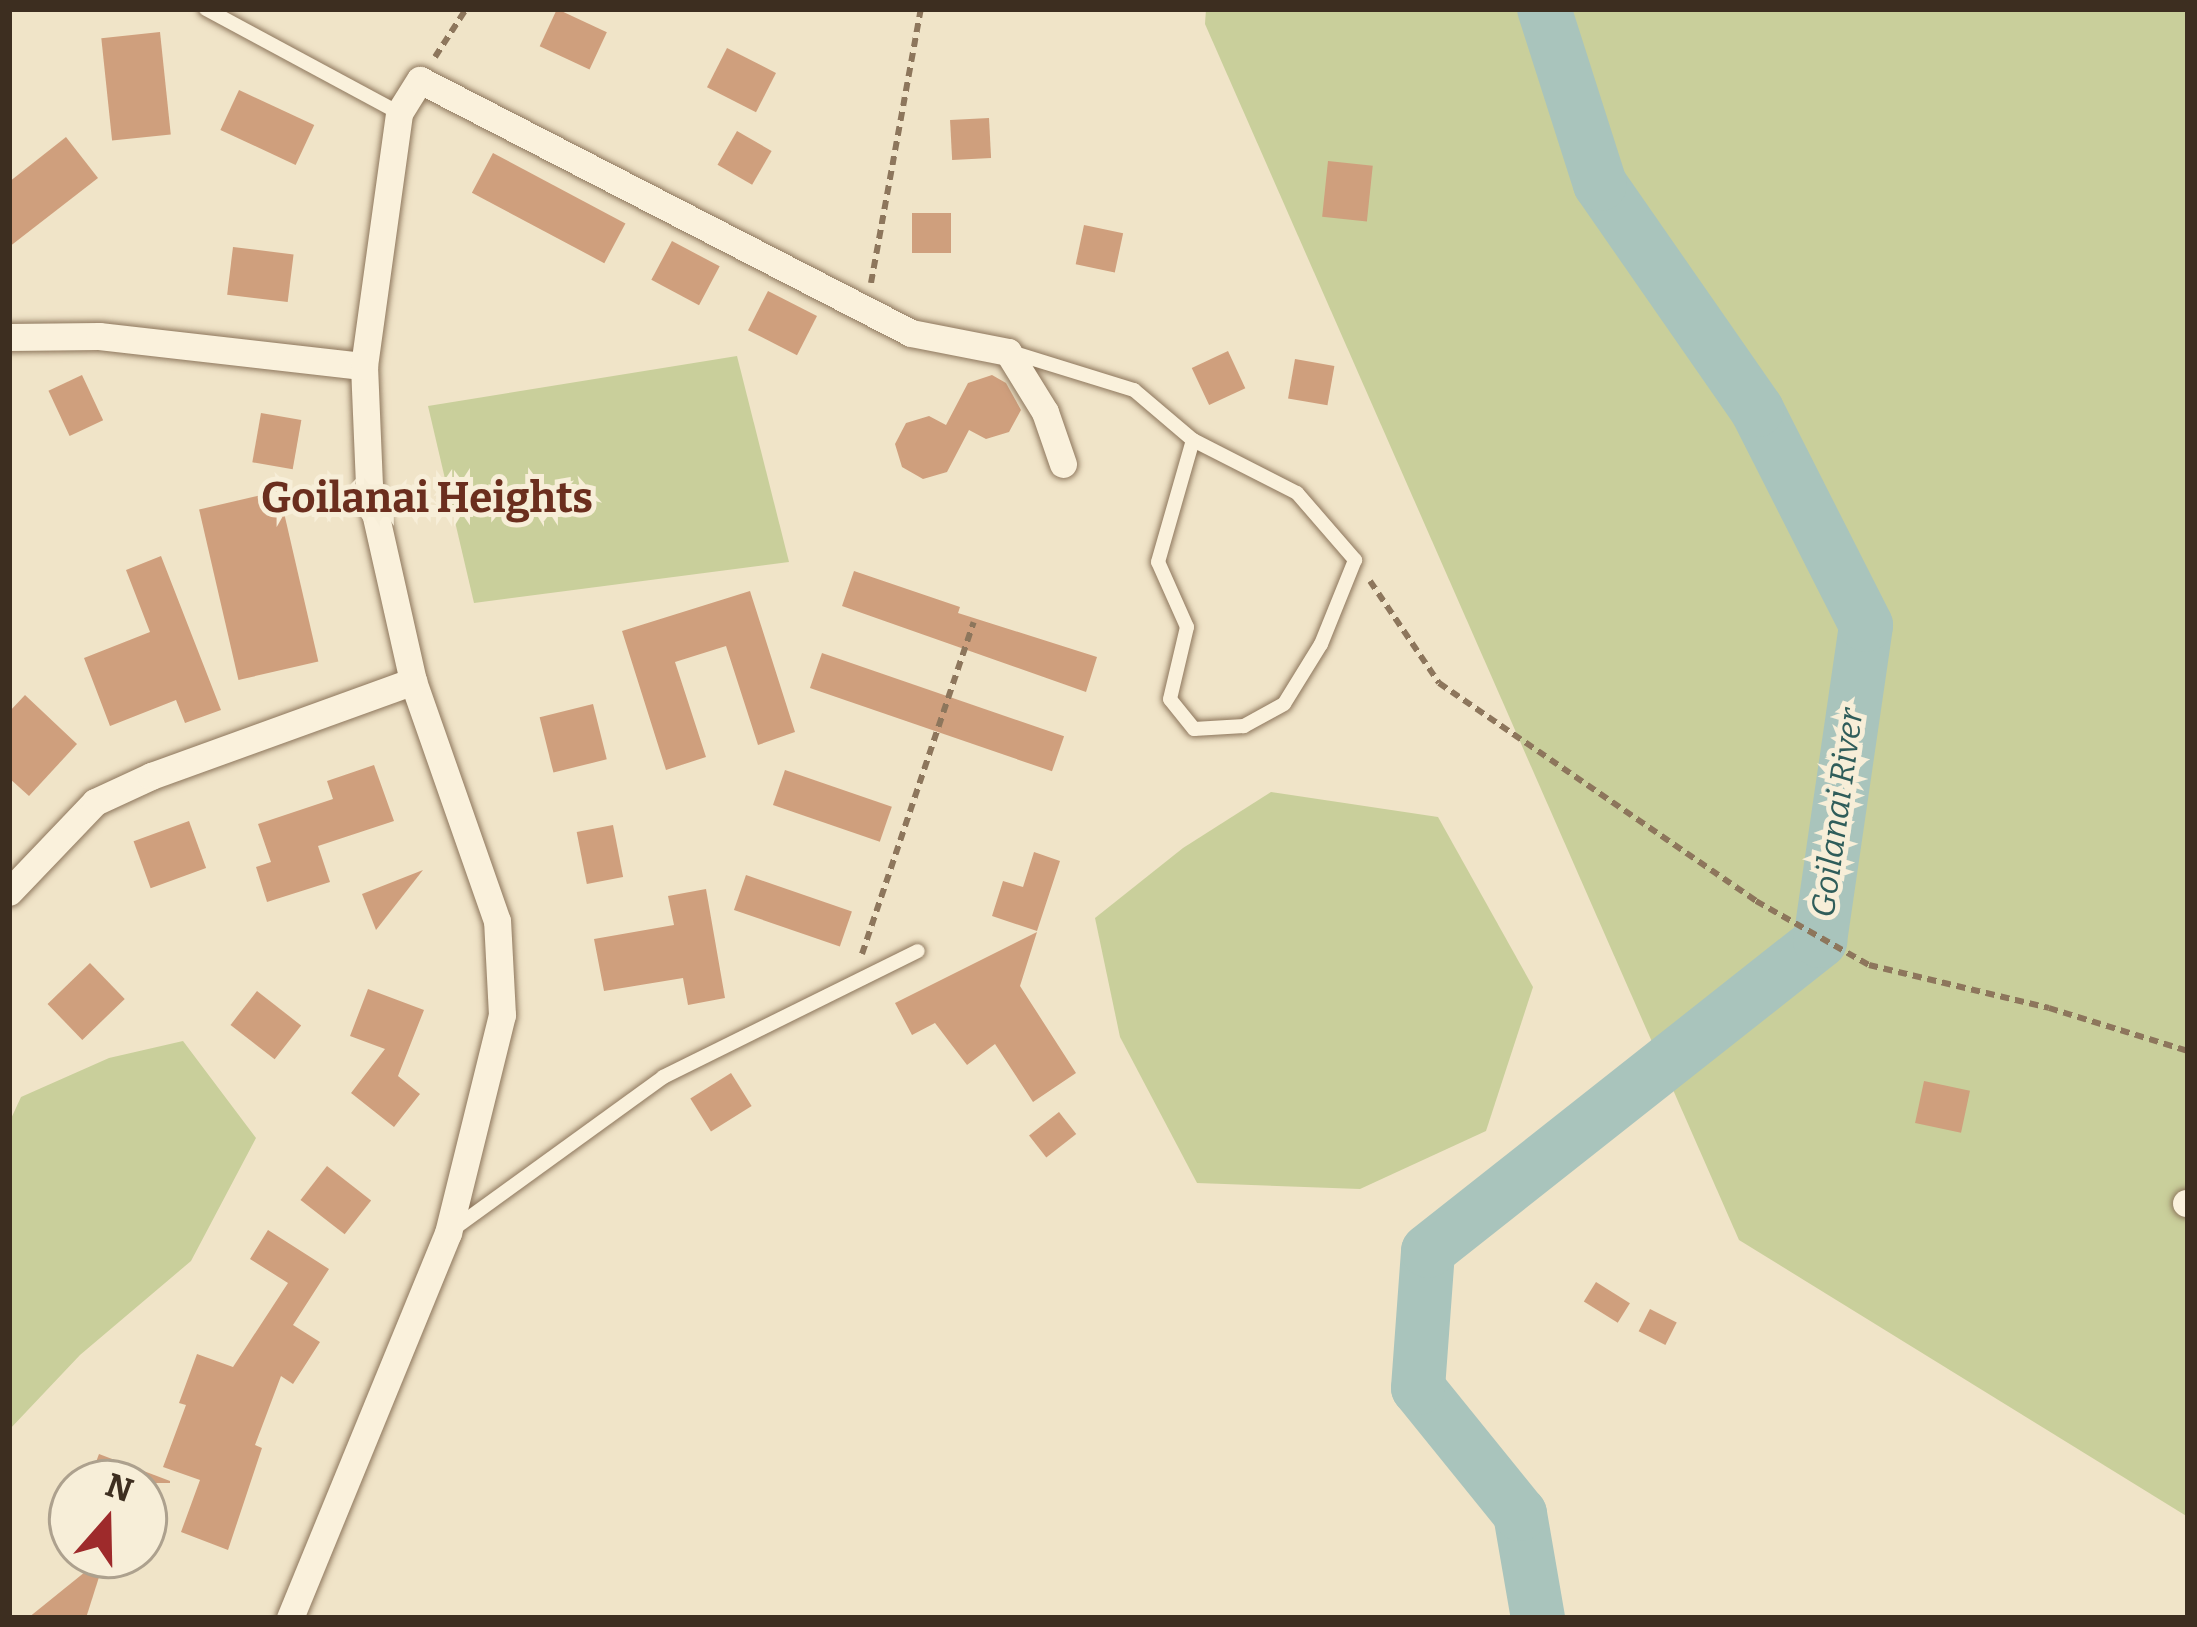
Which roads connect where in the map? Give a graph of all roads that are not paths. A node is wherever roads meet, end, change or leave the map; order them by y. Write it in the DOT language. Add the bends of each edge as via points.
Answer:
graph roads {
  1 [pos="206,9"];
  2 [pos="398,113"];
  3 [pos="9,337"];
  4 [pos="1008,352"];
  5 [pos="364,366"];
  6 [pos="1193,440"];
  7 [pos="1063,464"];
  8 [pos="413,681"];
  9 [pos="9,892"];
  10 [pos="918,952"];
  11 [pos="448,1233"];
  12 [pos="290,1618"];
  1 -- 2 [label="lane"];
  2 -- 4 [label="street" via="421,80 911,333"];
  2 -- 5 [label="street"];
  3 -- 5 [label="street" via="99,336"];
  4 -- 6 [label="lane" via="1134,390"];
  4 -- 7 [label="street" via="1045,412"];
  5 -- 8 [label="street" via="368,485"];
  6 -- 6 [label="lane" via="1158,562 1187,627 1170,699 1194,729 1244,726 1284,704 1321,644 1355,560 1297,493"];
  8 -- 9 [label="street" via="95,802"];
  8 -- 11 [label="street" via="497,921 502,1016"];
  10 -- 11 [label="lane" via="663,1076"];
  11 -- 12 [label="street"];
}
